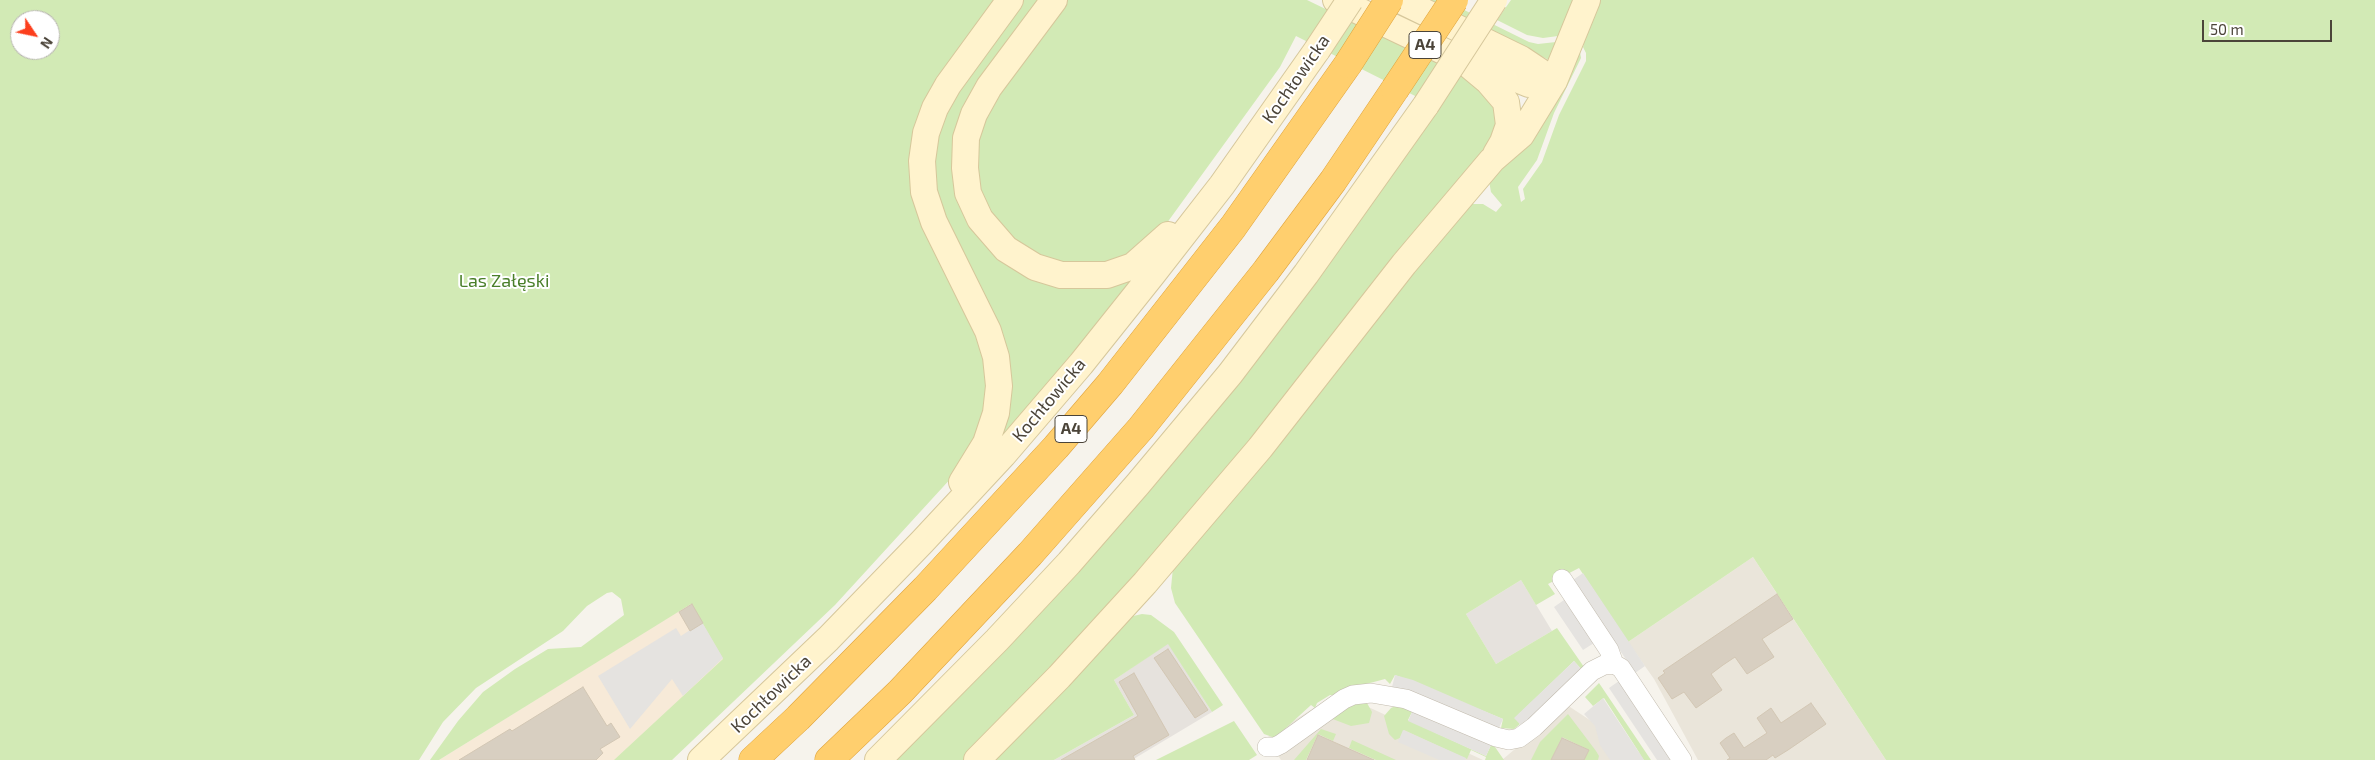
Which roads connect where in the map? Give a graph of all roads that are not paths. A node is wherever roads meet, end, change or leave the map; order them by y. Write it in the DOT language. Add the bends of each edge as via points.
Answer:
graph roads {
  1 [pos="1010,0"];
  2 [pos="1054,0"];
  3 [pos="1336,0"];
  4 [pos="1350,0"];
  5 [pos="1389,0"];
  6 [pos="1400,0"];
  7 [pos="1454,0"];
  8 [pos="1494,0"];
  9 [pos="1587,0"];
  10 [pos="1462,60"];
  11 [pos="1554,81"];
  12 [pos="1492,160"];
  13 [pos="1222,185"];
  14 [pos="922,542"];
  15 [pos="1562,579"];
  16 [pos="1614,664"];
  17 [pos="1267,747"];
  18 [pos="702,760"];
  19 [pos="753,760"];
  20 [pos="829,760"];
  21 [pos="878,760"];
  22 [pos="977,760"];
  23 [pos="1682,760"];
  1 -- 14 [label="main road" via="948,85 926,133 922,161 924,192 934,222 988,331 996,358 999,386 996,413 986,443"];
  2 -- 13 [label="main road" via="989,87 974,114 966,138 968,193 980,219 994,237 1006,249 1035,267 1061,275 1107,275 1133,266"];
  3 -- 10 [label="main road"];
  4 -- 13 [label="main road, Kochłowicka, bridge"];
  5 -- 19 [label="highway, A4, bridge" via="1348,64 1233,226 1056,447 925,589"];
  6 -- 11 [label="main road" via="1521,59"];
  7 -- 20 [label="highway, A4, bridge" via="1333,181 1266,271 1135,434 1030,554 900,692"];
  8 -- 21 [label="main road, bridge" via="1426,105 1306,274 1169,448 1069,563"];
  9 -- 11 [label="main road"];
  10 -- 11 [label="main road" via="1529,84"];
  10 -- 12 [label="main road" via="1488,81 1506,102 1509,125"];
  11 -- 12 [label="main road" via="1521,135"];
  12 -- 22 [label="main road" via="1404,264 1204,514 1065,670"];
  13 -- 14 [label="main road, Kochłowicka" via="1081,364"];
  14 -- 18 [label="main road, Kochłowicka" via="828,639"];
  15 -- 16 [label="street" via="1609,650"];
  16 -- 17 [label="street" via="1592,671 1520,738 1496,737 1406,699 1371,692 1344,699 1281,744"];
  16 -- 23 [label="street" via="1626,675"];
}
